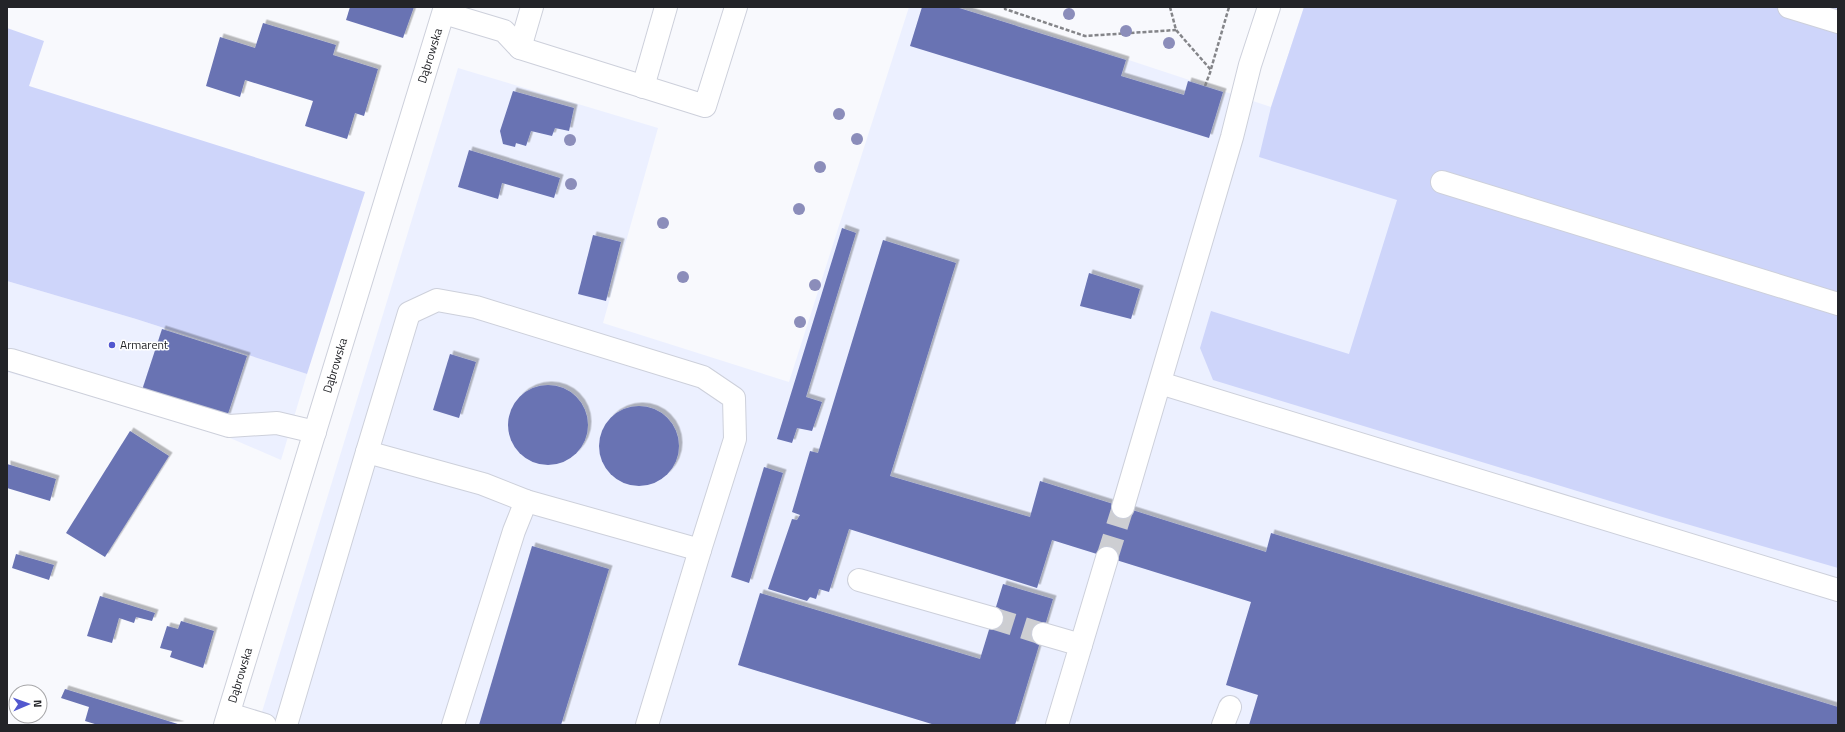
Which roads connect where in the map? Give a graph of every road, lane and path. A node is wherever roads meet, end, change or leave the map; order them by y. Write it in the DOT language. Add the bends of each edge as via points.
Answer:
graph roads {
  1 [pos="532,7"];
  2 [pos="666,7"];
  3 [pos="736,7"];
  4 [pos="1005,7"];
  5 [pos="1170,7"];
  6 [pos="1229,7"];
  7 [pos="1269,7"];
  8 [pos="1789,7"];
  9 [pos="444,10"];
  10 [pos="1838,22"];
  11 [pos="1176,30"];
  12 [pos="520,48"];
  13 [pos="1211,70"];
  14 [pos="643,86"];
  15 [pos="1205,86"];
  16 [pos="1442,182"];
  17 [pos="1838,304"];
  18 [pos="11,360"];
  19 [pos="1160,383"];
  20 [pos="316,432"];
  21 [pos="367,452"];
  22 [pos="526,501"];
  23 [pos="1123,507"];
  24 [pos="700,550"];
  25 [pos="1107,558"];
  26 [pos="859,580"];
  27 [pos="1838,590"];
  28 [pos="992,618"];
  29 [pos="1043,634"];
  30 [pos="1081,645"];
  31 [pos="227,720"];
  32 [pos="265,725"];
  33 [pos="286,725"];
  34 [pos="453,725"];
  35 [pos="646,725"];
  36 [pos="1057,725"];
  1 -- 12 [label="street"];
  2 -- 14 [label="street"];
  3 -- 14 [label="street" via="705,106"];
  4 -- 11 [label="path" via="1085,36"];
  5 -- 11 [label="path"];
  6 -- 13 [label="path"];
  7 -- 19 [label="street" via="1250,65 1232,137"];
  8 -- 10 [label="street"];
  9 -- 12 [label="street" via="504,31"];
  9 -- 20 [label="street, Dąbrowska"];
  11 -- 13 [label="path"];
  12 -- 14 [label="street"];
  13 -- 15 [label="path"];
  16 -- 17 [label="street"];
  18 -- 20 [label="street" via="229,426 278,423"];
  19 -- 23 [label="street"];
  19 -- 27 [label="street"];
  20 -- 31 [label="street, Dąbrowska"];
  21 -- 22 [label="street" via="483,484"];
  21 -- 24 [label="street" via="410,313 437,300 476,307 703,377 734,398 735,438"];
  21 -- 33 [label="street"];
  22 -- 24 [label="street"];
  22 -- 34 [label="street" via="514,530"];
  24 -- 35 [label="street"];
  25 -- 30 [label="street"];
  26 -- 28 [label="street"];
  29 -- 30 [label="street"];
  30 -- 36 [label="street"];
  31 -- 32 [label="street"];
}
